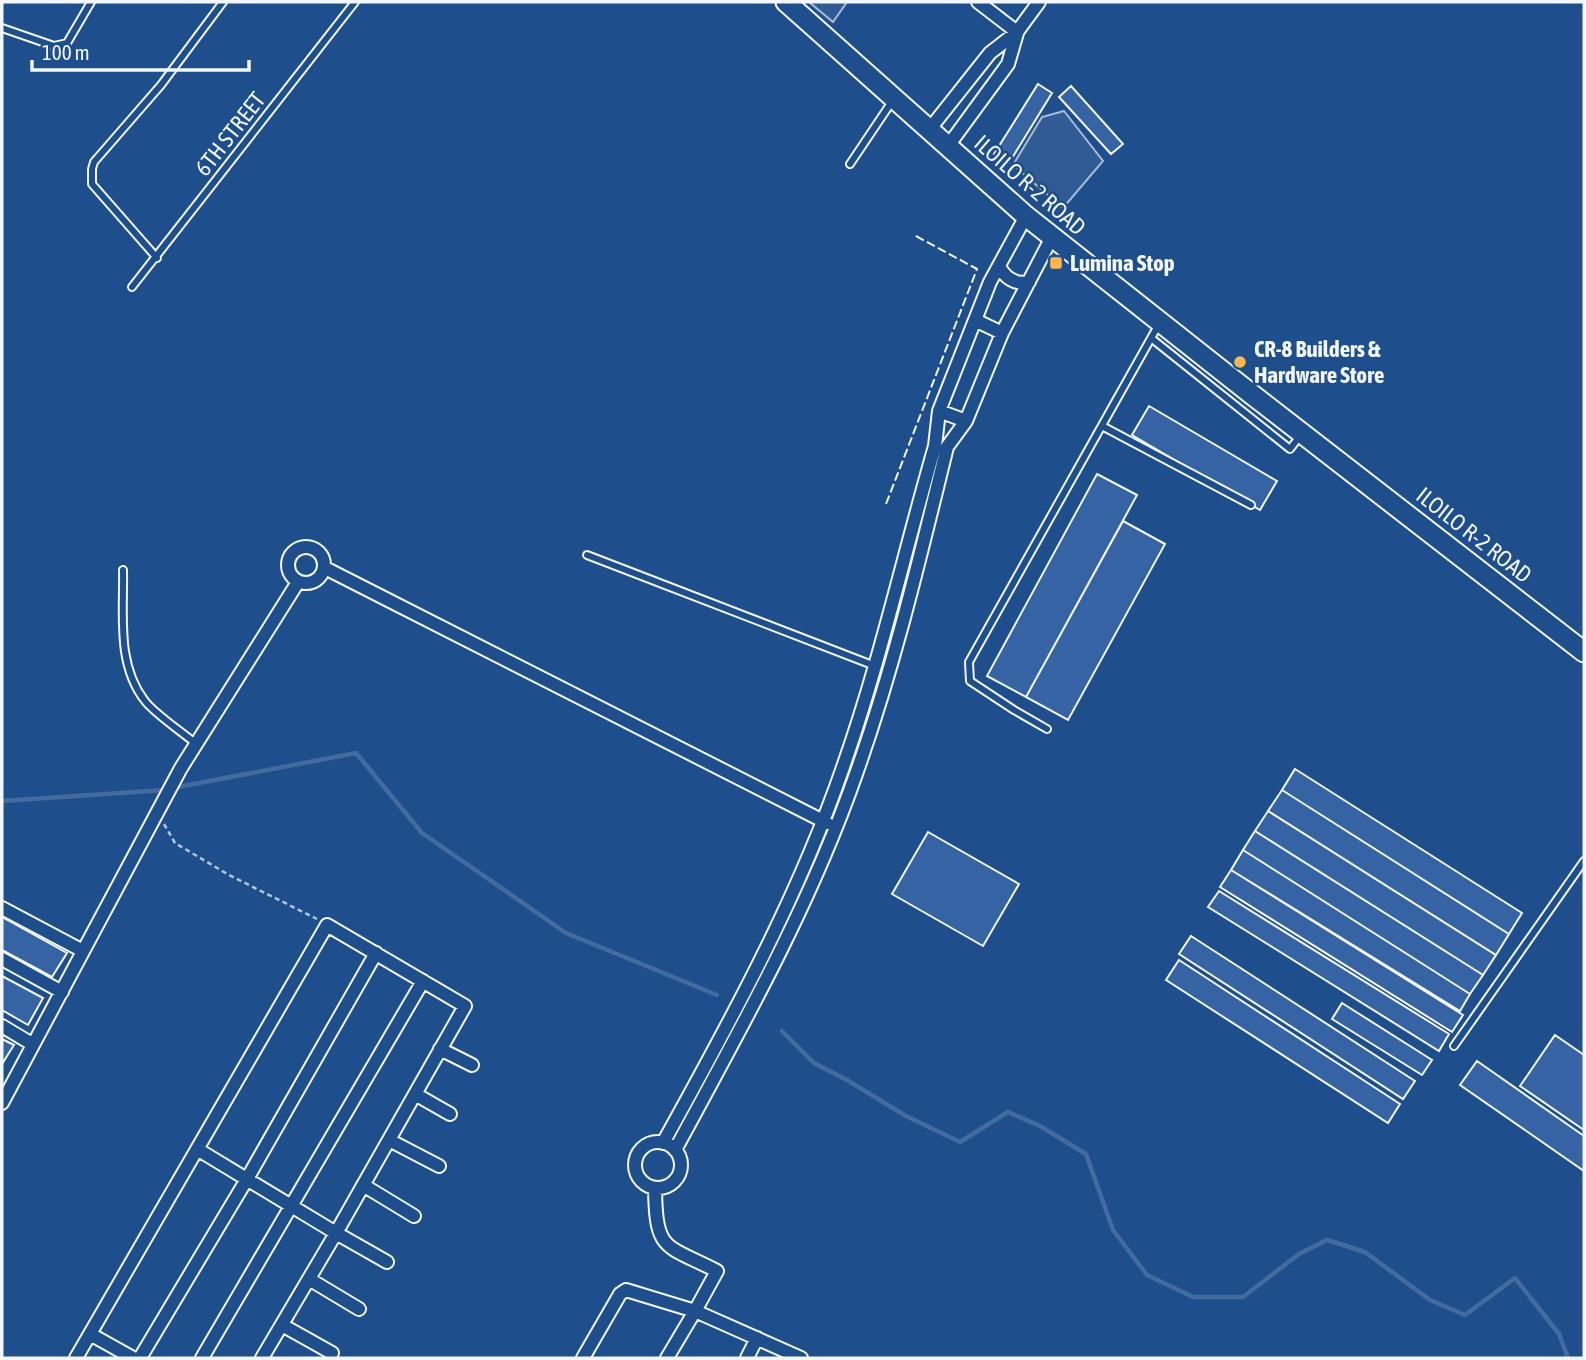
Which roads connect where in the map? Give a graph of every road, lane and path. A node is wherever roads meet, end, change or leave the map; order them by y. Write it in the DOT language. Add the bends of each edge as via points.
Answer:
graph roads {
  1 [pos="91,2"];
  2 [pos="223,2"];
  3 [pos="355,2"];
  4 [pos="786,2"];
  5 [pos="978,2"];
  6 [pos="1039,2"];
  7 [pos="2,28"];
  8 [pos="1017,32"];
  9 [pos="894,98"];
  10 [pos="929,130"];
  11 [pos="948,146"];
  12 [pos="850,164"];
  13 [pos="1026,216"];
  14 [pos="1052,237"];
  15 [pos="157,258"];
  16 [pos="999,266"];
  17 [pos="1029,282"];
  18 [pos="132,288"];
  19 [pos="975,320"];
  20 [pos="1156,330"];
  21 [pos="1002,333"];
  22 [pos="939,411"];
  23 [pos="966,421"];
  24 [pos="1102,426"];
  25 [pos="919,503"];
  26 [pos="1251,505"];
  27 [pos="933,506"];
  28 [pos="587,555"];
  29 [pos="325,568"];
  30 [pos="123,570"];
  31 [pos="298,582"];
  32 [pos="895,594"];
  33 [pos="909,598"];
  34 [pos="1584,652"];
  35 [pos="875,666"];
  36 [pos="871,680"];
  37 [pos="884,686"];
  38 [pos="1047,729"];
  39 [pos="195,743"];
  40 [pos="843,769"];
  41 [pos="856,775"];
  42 [pos="156,812"];
  43 [pos="821,821"];
  44 [pos="835,827"];
  45 [pos="809,852"];
  46 [pos="822,859"];
  47 [pos="1584,861"];
  48 [pos="2,908"];
  49 [pos="327,925"];
  50 [pos="772,937"];
  51 [pos="786,945"];
  52 [pos="83,951"];
  53 [pos="376,953"];
  54 [pos="2,959"];
  55 [pos="423,981"];
  56 [pos="62,992"];
  57 [pos="745,1006"];
  58 [pos="2,1026"];
  59 [pos="32,1044"];
  60 [pos="1454,1046"];
  61 [pos="440,1049"];
  62 [pos="472,1065"];
  63 [pos="712,1069"];
  64 [pos="5,1088"];
  65 [pos="415,1094"];
  66 [pos="2,1103"];
  67 [pos="450,1114"];
  68 [pos="389,1140"];
  69 [pos="663,1143"];
  70 [pos="197,1149"];
  71 [pos="675,1150"];
  72 [pos="439,1166"];
  73 [pos="247,1179"];
  74 [pos="363,1185"];
  75 [pos="655,1188"];
  76 [pos="293,1206"];
  77 [pos="414,1216"];
  78 [pos="336,1233"];
  79 [pos="387,1262"];
  80 [pos="309,1279"];
  81 [pos="359,1309"];
  82 [pos="695,1311"];
  83 [pos="282,1325"];
  84 [pos="90,1334"];
  85 [pos="757,1338"];
  86 [pos="332,1353"];
  87 [pos="76,1358"];
  88 [pos="133,1358"];
  89 [pos="140,1358"];
  90 [pos="202,1358"];
  91 [pos="262,1358"];
  92 [pos="583,1358"];
  93 [pos="667,1358"];
  94 [pos="747,1358"];
  95 [pos="801,1358"];
  1 -- 7 [label="lane" via="62,45"];
  2 -- 15 [label="lane" via="92,169 93,184"];
  3 -- 15 [label="lane, 6TH STREET"];
  4 -- 9 [label="main road, ILOILO R-2 ROAD"];
  5 -- 8 [label="street"];
  6 -- 8 [label="street"];
  8 -- 10 [label="street" via="990,53"];
  8 -- 11 [label="street" via="1008,64"];
  9 -- 10 [label="main road, ILOILO R-2 ROAD"];
  9 -- 12 [label="lane"];
  10 -- 11 [label="main road, ILOILO R-2 ROAD"];
  11 -- 13 [label="main road, ILOILO R-2 ROAD"];
  13 -- 14 [label="main road, ILOILO R-2 ROAD"];
  13 -- 16 [label="street"];
  14 -- 17 [label="street"];
  14 -- 20 [label="main road, ILOILO R-2 ROAD"];
  15 -- 18 [label="lane, 6TH STREET"];
  16 -- 17 [label="street" via="1012,280"];
  16 -- 19 [label="street"];
  17 -- 21 [label="street"];
  19 -- 21 [label="street"];
  19 -- 22 [label="street"];
  20 -- 24 [label="lane"];
  20 -- 34 [label="main road, ILOILO R-2 ROAD" via="1303,433"];
  21 -- 23 [label="street"];
  22 -- 23 [label="street"];
  22 -- 25 [label="street" via="935,446"];
  23 -- 27 [label="street" via="947,447"];
  24 -- 26 [label="lane"];
  24 -- 38 [label="lane" via="969,662 970,681"];
  25 -- 27 [label="street"];
  25 -- 32 [label="street"];
  27 -- 33 [label="street"];
  28 -- 35 [label="lane"];
  29 -- 31 [label="street" via="313,583"];
  29 -- 31 [label="street" via="322,555 300,547 287,564"];
  29 -- 43 [label="street"];
  30 -- 39 [label="lane" via="124,656 135,685 146,704"];
  31 -- 39 [label="street"];
  32 -- 33 [label="street"];
  32 -- 35 [label="street"];
  33 -- 37 [label="street"];
  35 -- 36 [label="street"];
  36 -- 37 [label="street"];
  36 -- 40 [label="street"];
  37 -- 41 [label="street"];
  39 -- 42 [label="street"];
  40 -- 41 [label="street"];
  40 -- 43 [label="street"];
  41 -- 44 [label="street"];
  42 -- 49 [label="path" via="175,842"];
  42 -- 52 [label="street"];
  43 -- 44 [label="street"];
  43 -- 45 [label="street"];
  44 -- 46 [label="street"];
  45 -- 46 [label="street"];
  45 -- 50 [label="street"];
  46 -- 51 [label="street"];
  47 -- 60 [label="lane"];
  48 -- 52 [label="street"];
  49 -- 53 [label="street"];
  49 -- 70 [label="street"];
  50 -- 51 [label="street"];
  50 -- 57 [label="street"];
  51 -- 57 [label="street"];
  52 -- 56 [label="street"];
  53 -- 55 [label="street"];
  53 -- 73 [label="street"];
  54 -- 56 [label="street"];
  55 -- 61 [label="street" via="465,1006"];
  55 -- 76 [label="street"];
  56 -- 59 [label="street"];
  57 -- 63 [label="street"];
  58 -- 59 [label="street"];
  59 -- 64 [label="street"];
  61 -- 62 [label="street"];
  61 -- 65 [label="street"];
  63 -- 69 [label="street"];
  63 -- 71 [label="street"];
  64 -- 66 [label="street"];
  65 -- 67 [label="street"];
  65 -- 68 [label="street"];
  68 -- 72 [label="street"];
  68 -- 74 [label="street"];
  69 -- 71 [label="street"];
  69 -- 75 [label="street" via="648,1144 635,1162 637,1176"];
  70 -- 73 [label="street"];
  70 -- 84 [label="street"];
  71 -- 75 [label="street" via="680,1172 670,1185"];
  73 -- 76 [label="street"];
  73 -- 89 [label="street"];
  74 -- 77 [label="street"];
  74 -- 78 [label="street"];
  75 -- 82 [label="street" via="658,1231 666,1245 717,1271"];
  76 -- 78 [label="street"];
  76 -- 90 [label="street"];
  78 -- 79 [label="street"];
  78 -- 80 [label="street"];
  80 -- 81 [label="street"];
  80 -- 83 [label="street"];
  82 -- 85 [label="street"];
  82 -- 92 [label="street" via="622,1291"];
  82 -- 93 [label="street"];
  83 -- 86 [label="street"];
  83 -- 91 [label="street"];
  84 -- 87 [label="street"];
  84 -- 88 [label="street"];
  85 -- 94 [label="street"];
  85 -- 95 [label="street"];
}
